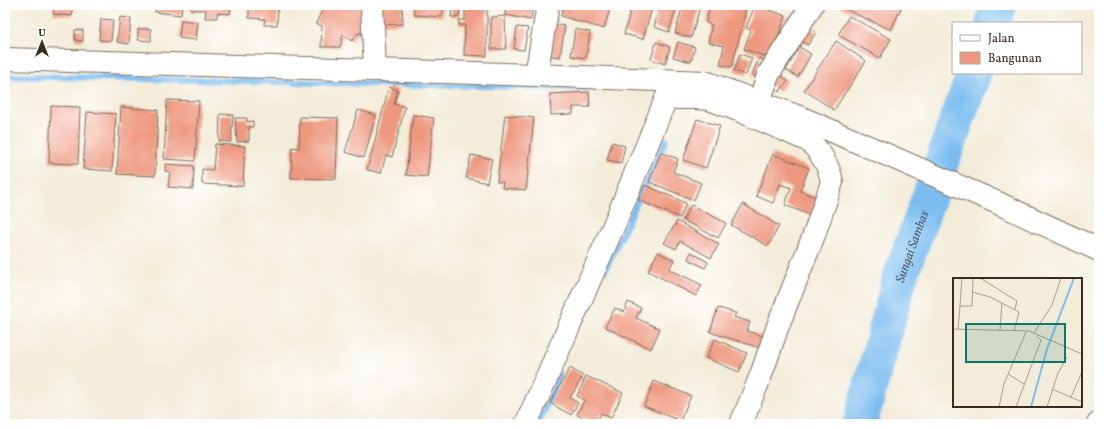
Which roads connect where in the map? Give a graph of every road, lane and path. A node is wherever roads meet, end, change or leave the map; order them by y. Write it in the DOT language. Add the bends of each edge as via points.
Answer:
graph roads {
  1 [pos="372,5"];
  2 [pos="548,5"];
  3 [pos="812,5"];
  4 [pos="5,60"];
  5 [pos="375,70"];
  6 [pos="536,75"];
  7 [pos="670,89"];
  8 [pos="759,102"];
  9 [pos="1099,250"];
  10 [pos="526,424"];
  11 [pos="741,424"];
  1 -- 5 [label="main road"];
  2 -- 6 [label="main road"];
  3 -- 8 [label="main road" via="768,75"];
  4 -- 5 [label="main road"];
  5 -- 6 [label="main road"];
  6 -- 7 [label="main road"];
  7 -- 8 [label="main road" via="705,82"];
  7 -- 10 [label="main road" via="614,225"];
  7 -- 11 [label="main road" via="709,99 807,140 815,147 831,174 832,182 816,229"];
  8 -- 9 [label="main road" via="998,202"];
}
